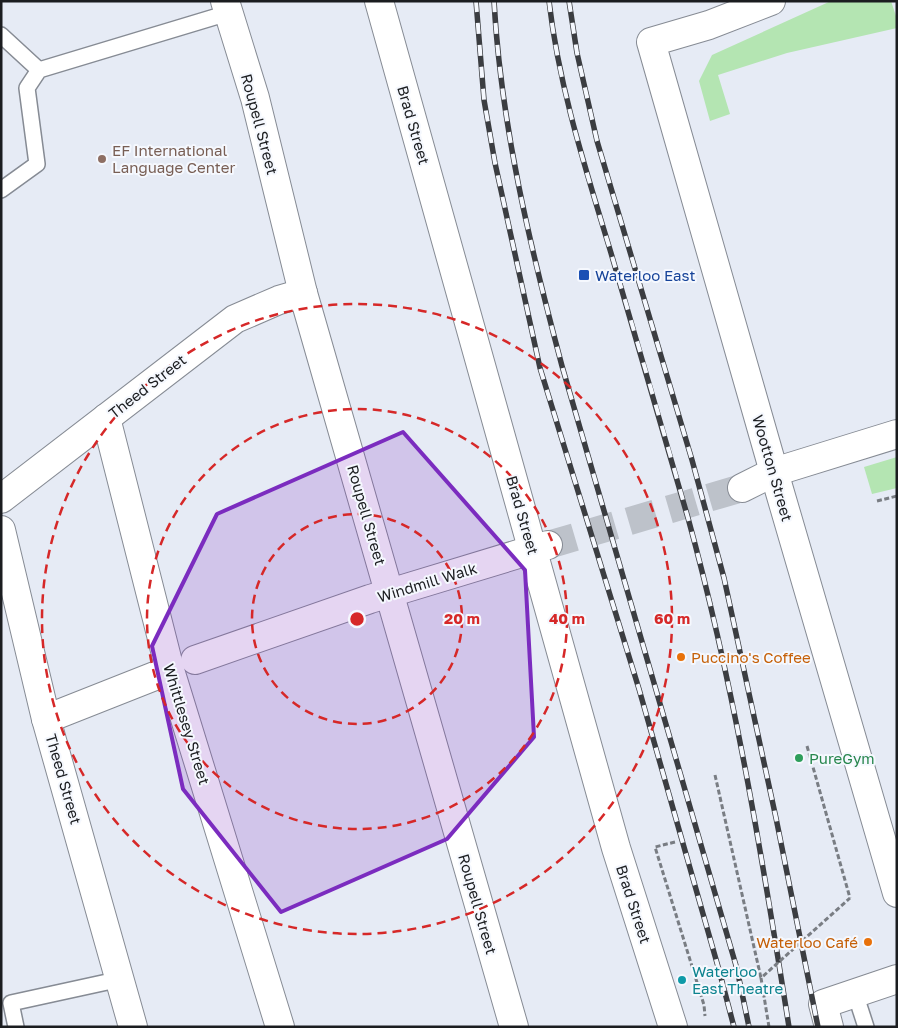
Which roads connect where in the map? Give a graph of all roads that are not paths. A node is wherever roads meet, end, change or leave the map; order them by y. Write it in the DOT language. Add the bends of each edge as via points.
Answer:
graph roads {
  1 [pos="379,1"];
  2 [pos="768,2"];
  3 [pos="226,7"];
  4 [pos="1,35"];
  5 [pos="39,70"];
  6 [pos="1,190"];
  7 [pos="303,293"];
  8 [pos="106,418"];
  9 [pos="897,434"];
  10 [pos="774,472"];
  11 [pos="742,488"];
  12 [pos="1,499"];
  13 [pos="1,530"];
  14 [pos="540,547"];
  15 [pos="389,593"];
  16 [pos="182,665"];
  17 [pos="46,719"];
  18 [pos="897,893"];
  19 [pos="121,979"];
  20 [pos="897,979"];
  21 [pos="855,993"];
  22 [pos="821,1013"];
  23 [pos="16,1027"];
  24 [pos="133,1027"];
  25 [pos="280,1027"];
  26 [pos="514,1027"];
  27 [pos="673,1027"];
  28 [pos="866,1027"];
  1 -- 14 [label="street, Brad Street" via="418,107"];
  2 -- 10 [label="street, Wootton Street" via="709,25 651,42"];
  3 -- 5 [label="lane"];
  3 -- 7 [label="street, Roupell Street" via="255,98"];
  4 -- 5 [label="lane"];
  5 -- 6 [label="lane" via="27,88 37,164"];
  7 -- 8 [label="street, Theed Street" via="235,319"];
  7 -- 15 [label="street, Roupell Street"];
  8 -- 12 [label="street, Theed Street"];
  8 -- 16 [label="street, Whittlesey Street"];
  9 -- 10 [label="street"];
  10 -- 11 [label="street"];
  10 -- 18 [label="street, Wootton Street"];
  13 -- 17 [label="street, Theed Street"];
  14 -- 15 [label="street, Windmill Walk"];
  14 -- 27 [label="street, Brad Street" via="616,848"];
  15 -- 16 [label="street, Windmill Walk"];
  15 -- 26 [label="street, Roupell Street"];
  16 -- 17 [label="street, Windmill Walk"];
  16 -- 25 [label="street, Whittlesey Street"];
  17 -- 19 [label="street, Theed Street"];
  19 -- 23 [label="lane" via="11,1003"];
  19 -- 24 [label="street, Theed Street"];
  20 -- 21 [label="street"];
  21 -- 22 [label="street"];
  21 -- 28 [label="lane"];
}
